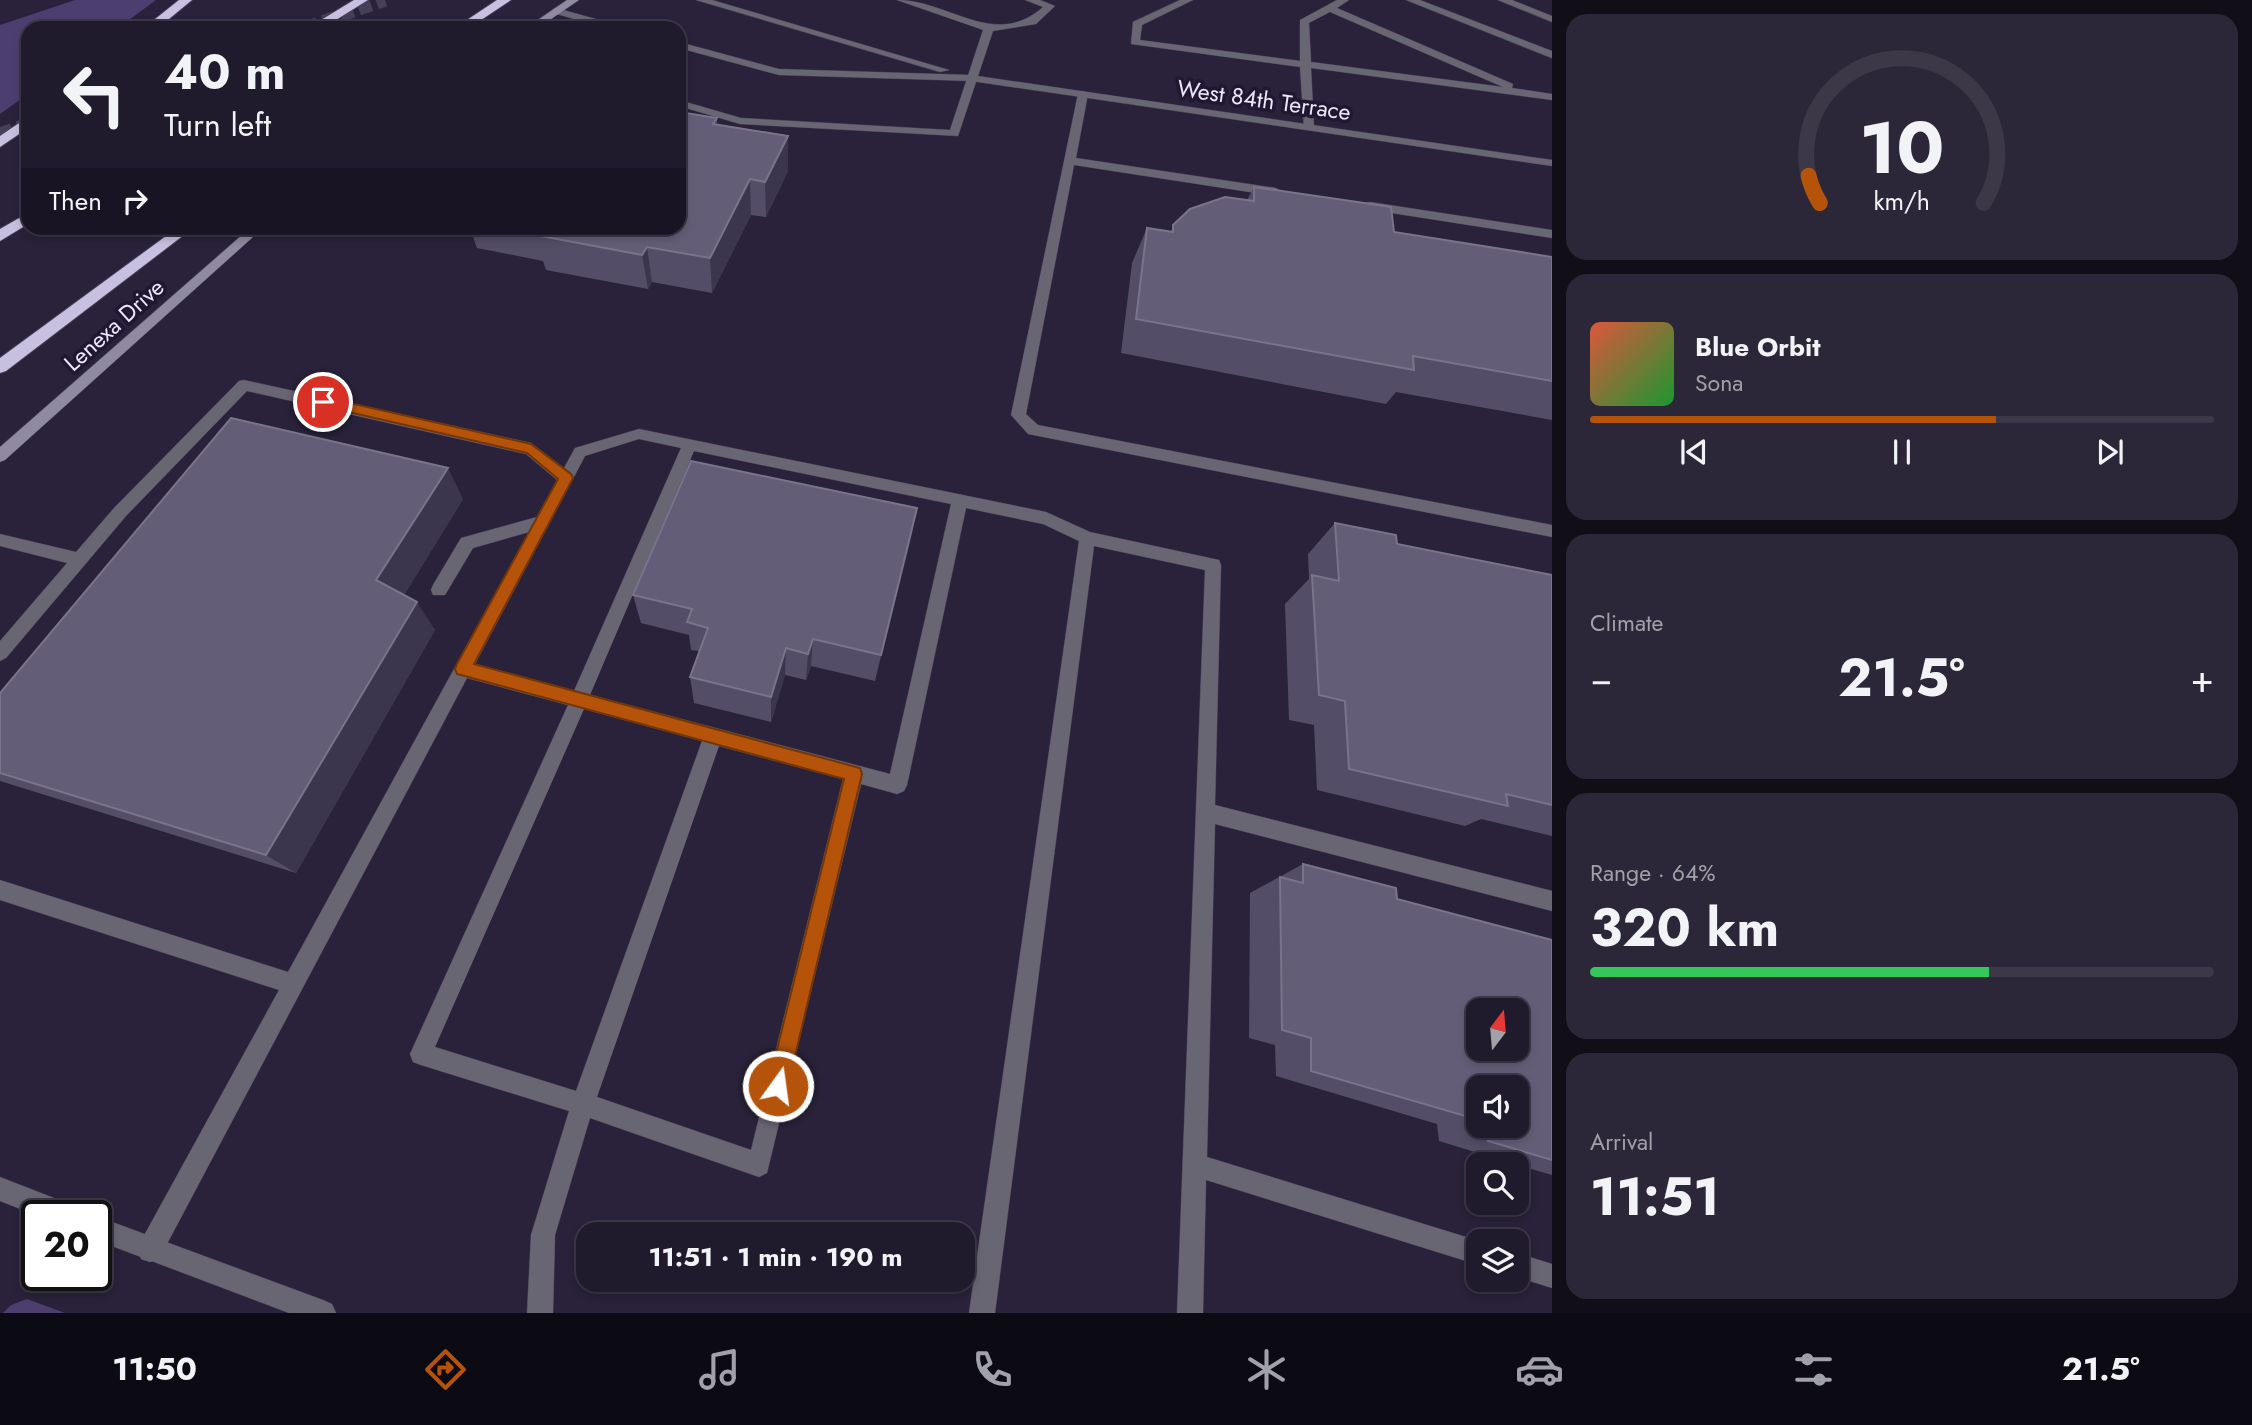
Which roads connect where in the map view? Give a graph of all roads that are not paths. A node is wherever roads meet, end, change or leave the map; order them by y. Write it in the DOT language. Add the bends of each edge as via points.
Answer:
graph roads {
  1 [pos="362,0"];
  2 [pos="505,0"];
  3 [pos="574,0"];
  4 [pos="701,0"];
  5 [pos="901,0"];
  6 [pos="1030,0"];
  7 [pos="1188,0"];
  8 [pos="1344,0"];
  9 [pos="1411,0"];
  10 [pos="1503,0"];
  11 [pos="182,4"];
  12 [pos="1330,8"];
  13 [pos="556,12"];
  14 [pos="1552,19"];
  15 [pos="159,21"];
  16 [pos="326,21"];
  17 [pos="472,21"];
  18 [pos="542,21"];
  19 [pos="590,21"];
  20 [pos="989,29"];
  21 [pos="686,47"];
  22 [pos="1552,55"];
  23 [pos="1306,65"];
  24 [pos="971,78"];
  25 [pos="1083,94"];
  26 [pos="1528,94"];
  27 [pos="1552,97"];
  28 [pos="686,105"];
  29 [pos="21,126"];
  30 [pos="1308,127"];
  31 [pos="0,142"];
  32 [pos="1072,161"];
  33 [pos="1552,163"];
  34 [pos="1292,194"];
  35 [pos="1360,205"];
  36 [pos="21,222"];
  37 [pos="1552,234"];
  38 [pos="177,235"];
  39 [pos="249,235"];
  40 [pos="0,236"];
  41 [pos="0,367"];
  42 [pos="690,444"];
  43 [pos="0,456"];
  44 [pos="566,478"];
  45 [pos="960,500"];
  46 [pos="542,522"];
  47 [pos="1552,531"];
  48 [pos="1087,538"];
  49 [pos="0,540"];
  50 [pos="80,560"];
  51 [pos="439,590"];
  52 [pos="0,653"];
  53 [pos="463,669"];
  54 [pos="579,700"];
  55 [pos="713,736"];
  56 [pos="853,774"];
  57 [pos="1205,812"];
  58 [pos="0,890"];
  59 [pos="1552,901"];
  60 [pos="293,984"];
  61 [pos="583,1104"];
  62 [pos="1195,1165"];
  63 [pos="3,1196"];
  64 [pos="21,1202"];
  65 [pos="112,1235"];
  66 [pos="1466,1249"];
  67 [pos="150,1250"];
  68 [pos="1529,1269"];
  69 [pos="1552,1276"];
  70 [pos="323,1313"];
  71 [pos="540,1313"];
  72 [pos="982,1313"];
  73 [pos="1190,1313"];
  1 -- 16 [label="highway"];
  2 -- 17 [label="highway"];
  3 -- 13 [label="street"];
  4 -- 24 [label="street, West 84th Terrace"];
  5 -- 20 [label="street"];
  6 -- 20 [label="street" via="1050,6 1032,22"];
  7 -- 23 [label="street" via="1137,24 1135,42"];
  8 -- 12 [label="street"];
  9 -- 22 [label="street"];
  10 -- 14 [label="street"];
  11 -- 15 [label="highway"];
  12 -- 23 [label="street" via="1304,22"];
  12 -- 26 [label="street"];
  13 -- 18 [label="street"];
  13 -- 19 [label="street"];
  20 -- 24 [label="street"];
  21 -- 24 [label="street, West 84th Terrace" via="779,72"];
  23 -- 26 [label="street"];
  23 -- 30 [label="street"];
  24 -- 25 [label="street, West 84th Terrace"];
  24 -- 28 [label="street" via="954,134 740,121"];
  25 -- 30 [label="street, West 84th Terrace"];
  25 -- 32 [label="street"];
  26 -- 27 [label="street"];
  29 -- 31 [label="highway"];
  30 -- 33 [label="street, West 84th Terrace"];
  32 -- 34 [label="street"];
  32 -- 47 [label="street" via="1018,415 1033,429"];
  35 -- 37 [label="street"];
  36 -- 40 [label="highway"];
  38 -- 41 [label="highway"];
  39 -- 43 [label="street, Lenexa Drive"];
  42 -- 44 [label="street" via="639,434 580,452"];
  42 -- 45 [label="street"];
  42 -- 54 [label="street"];
  44 -- 46 [label="street"];
  44 -- 50 [label="street" via="531,449 244,385 120,512"];
  45 -- 48 [label="street" via="1046,518"];
  45 -- 56 [label="street" via="897,785"];
  46 -- 51 [label="street" via="467,543"];
  46 -- 53 [label="street"];
  48 -- 57 [label="street" via="1213,565"];
  48 -- 72 [label="street"];
  49 -- 50 [label="street"];
  50 -- 52 [label="street"];
  53 -- 54 [label="street"];
  53 -- 60 [label="street"];
  54 -- 55 [label="street"];
  54 -- 61 [label="street" via="421,1054"];
  55 -- 56 [label="street"];
  55 -- 61 [label="street"];
  56 -- 61 [label="street" via="760,1165"];
  57 -- 59 [label="street"];
  57 -- 62 [label="street"];
  58 -- 60 [label="street"];
  60 -- 67 [label="street"];
  61 -- 71 [label="street" via="544,1235"];
  62 -- 66 [label="street"];
  62 -- 73 [label="street"];
  63 -- 64 [label="street"];
  65 -- 67 [label="street"];
  67 -- 70 [label="street"];
  68 -- 69 [label="street"];
}
